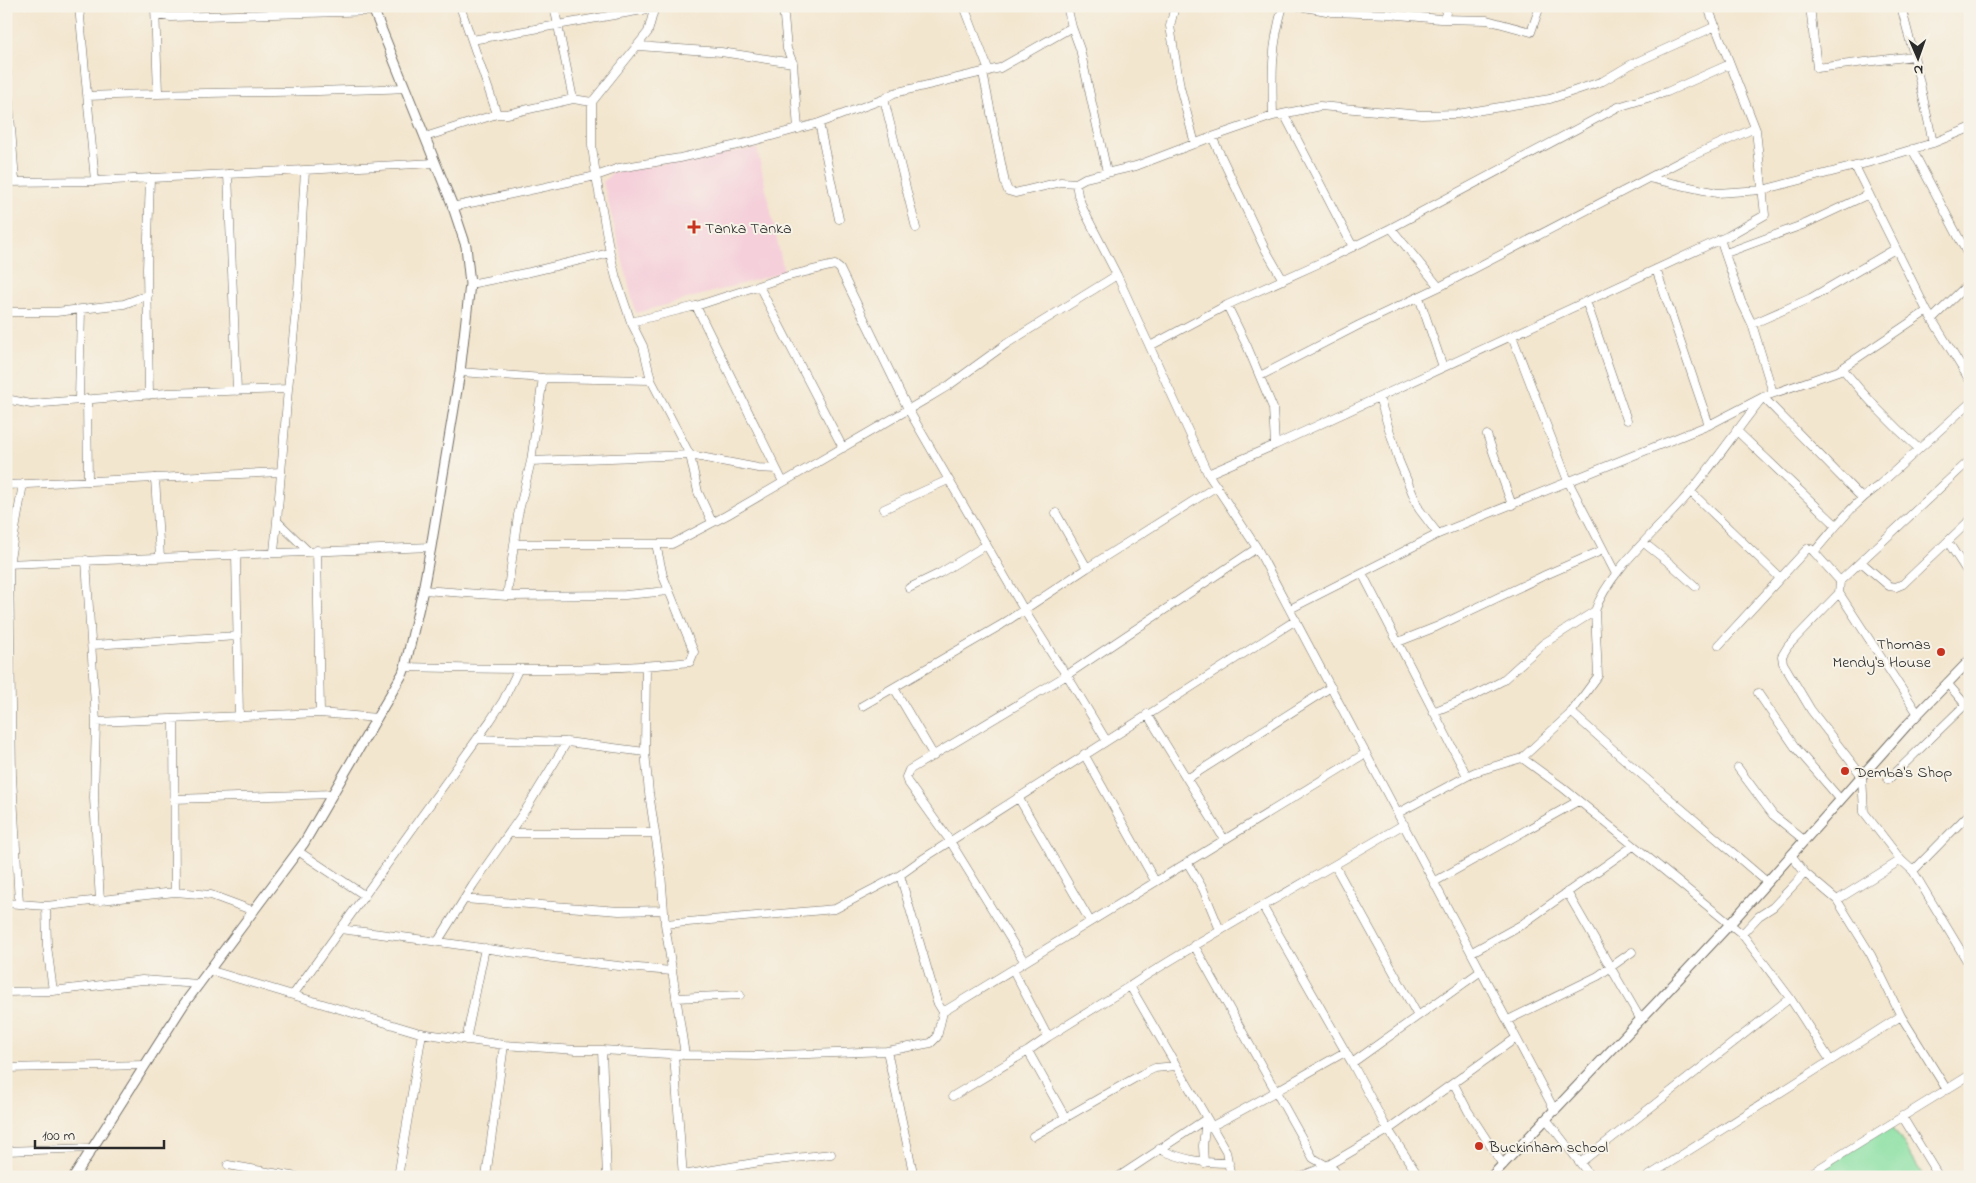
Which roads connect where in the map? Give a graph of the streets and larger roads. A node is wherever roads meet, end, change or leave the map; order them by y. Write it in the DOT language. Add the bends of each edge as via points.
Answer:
graph roads {
  1 [pos="79,6"];
  2 [pos="460,6"];
  3 [pos="554,6"];
  4 [pos="783,6"];
  5 [pos="964,6"];
  6 [pos="1068,6"];
  7 [pos="1175,6"];
  8 [pos="1283,6"];
  9 [pos="1299,6"];
  10 [pos="1448,6"];
  11 [pos="1540,6"];
  12 [pos="1709,6"];
  13 [pos="1810,6"];
  14 [pos="1901,6"];
  15 [pos="655,7"];
  16 [pos="374,9"];
  17 [pos="156,10"];
  18 [pos="1444,20"];
  19 [pos="558,26"];
  20 [pos="1716,26"];
  21 [pos="1072,27"];
  22 [pos="472,40"];
  23 [pos="638,46"];
  24 [pos="1914,56"];
  25 [pos="6,63"];
  26 [pos="793,63"];
  27 [pos="1730,64"];
  28 [pos="986,72"];
  29 [pos="406,88"];
  30 [pos="158,93"];
  31 [pos="88,96"];
  32 [pos="574,99"];
  33 [pos="884,99"];
  34 [pos="592,102"];
  35 [pos="497,114"];
  36 [pos="1284,114"];
  37 [pos="8,116"];
  38 [pos="1273,116"];
  39 [pos="819,123"];
  40 [pos="1755,128"];
  41 [pos="798,129"];
  42 [pos="1969,130"];
  43 [pos="425,137"];
  44 [pos="1212,137"];
  45 [pos="1934,143"];
  46 [pos="1195,144"];
  47 [pos="1912,149"];
  48 [pos="435,163"];
  49 [pos="1855,166"];
  50 [pos="305,170"];
  51 [pos="1107,172"];
  52 [pos="228,174"];
  53 [pos="596,176"];
  54 [pos="150,178"];
  55 [pos="1649,178"];
  56 [pos="95,181"];
  57 [pos="6,182"];
  58 [pos="15,182"];
  59 [pos="1076,183"];
  60 [pos="1762,190"];
  61 [pos="1869,194"];
  62 [pos="452,207"];
  63 [pos="839,219"];
  64 [pos="916,228"];
  65 [pos="1391,228"];
  66 [pos="1720,239"];
  67 [pos="1353,247"];
  68 [pos="1896,250"];
  69 [pos="610,253"];
  70 [pos="1726,253"];
  71 [pos="1970,259"];
  72 [pos="1656,269"];
  73 [pos="1117,275"];
  74 [pos="1283,280"];
  75 [pos="1970,282"];
  76 [pos="470,284"];
  77 [pos="758,286"];
  78 [pos="1439,287"];
  79 [pos="148,295"];
  80 [pos="1419,297"];
  81 [pos="1586,301"];
  82 [pos="696,306"];
  83 [pos="1227,306"];
  84 [pos="82,309"];
  85 [pos="1927,311"];
  86 [pos="6,312"];
  87 [pos="1932,319"];
  88 [pos="631,322"];
  89 [pos="1752,324"];
  90 [pos="1512,336"];
  91 [pos="1150,346"];
  92 [pos="1443,367"];
  93 [pos="1842,368"];
  94 [pos="460,372"];
  95 [pos="1260,376"];
  96 [pos="543,378"];
  97 [pos="651,380"];
  98 [pos="1970,381"];
  99 [pos="288,389"];
  100 [pos="237,390"];
  101 [pos="1773,393"];
  102 [pos="149,395"];
  103 [pos="1379,397"];
  104 [pos="1763,397"];
  105 [pos="6,399"];
  106 [pos="83,399"];
  107 [pos="1970,403"];
  108 [pos="908,409"];
  109 [pos="1627,420"];
  110 [pos="1709,426"];
  111 [pos="1736,430"];
  112 [pos="1487,435"];
  113 [pos="1275,446"];
  114 [pos="844,448"];
  115 [pos="1919,448"];
  116 [pos="690,455"];
  117 [pos="1970,460"];
  118 [pos="531,461"];
  119 [pos="776,469"];
  120 [pos="281,472"];
  121 [pos="1208,474"];
  122 [pos="155,478"];
  123 [pos="948,480"];
  124 [pos="88,481"];
  125 [pos="1568,481"];
  126 [pos="783,482"];
  127 [pos="23,484"];
  128 [pos="6,485"];
  129 [pos="1217,486"];
  130 [pos="1691,492"];
  131 [pos="1862,498"];
  132 [pos="1512,504"];
  133 [pos="884,509"];
  134 [pos="1056,513"];
  135 [pos="1970,520"];
  136 [pos="277,521"];
  137 [pos="712,522"];
  138 [pos="1836,525"];
  139 [pos="1438,534"];
  140 [pos="1948,542"];
  141 [pos="1644,543"];
  142 [pos="514,544"];
  143 [pos="656,544"];
  144 [pos="986,545"];
  145 [pos="430,546"];
  146 [pos="1257,548"];
  147 [pos="317,550"];
  148 [pos="1603,550"];
  149 [pos="308,551"];
  150 [pos="274,552"];
  151 [pos="1814,552"];
  152 [pos="236,554"];
  153 [pos="160,557"];
  154 [pos="86,560"];
  155 [pos="1861,562"];
  156 [pos="8,564"];
  157 [pos="1087,568"];
  158 [pos="1362,573"];
  159 [pos="1616,574"];
  160 [pos="1970,576"];
  161 [pos="1780,578"];
  162 [pos="1840,581"];
  163 [pos="1695,586"];
  164 [pos="909,588"];
  165 [pos="423,590"];
  166 [pos="669,591"];
  167 [pos="1839,593"];
  168 [pos="507,596"];
  169 [pos="1290,609"];
  170 [pos="1024,610"];
  171 [pos="1595,611"];
  172 [pos="1296,620"];
  173 [pos="238,636"];
  174 [pos="1398,642"];
  175 [pos="92,645"];
  176 [pos="1719,645"];
  177 [pos="1970,660"];
  178 [pos="405,667"];
  179 [pos="646,667"];
  180 [pos="518,670"];
  181 [pos="1067,676"];
  182 [pos="1947,683"];
  183 [pos="1331,687"];
  184 [pos="894,688"];
  185 [pos="1758,693"];
  186 [pos="1968,702"];
  187 [pos="862,706"];
  188 [pos="1433,712"];
  189 [pos="1572,712"];
  190 [pos="320,713"];
  191 [pos="1147,714"];
  192 [pos="1918,714"];
  193 [pos="239,717"];
  194 [pos="377,718"];
  195 [pos="174,719"];
  196 [pos="96,722"];
  197 [pos="9,732"];
  198 [pos="477,739"];
  199 [pos="1106,740"];
  200 [pos="567,742"];
  201 [pos="645,752"];
  202 [pos="1366,753"];
  203 [pos="1084,754"];
  204 [pos="934,756"];
  205 [pos="1522,758"];
  206 [pos="1738,768"];
  207 [pos="1467,776"];
  208 [pos="1862,776"];
  209 [pos="1187,779"];
  210 [pos="1888,780"];
  211 [pos="333,794"];
  212 [pos="1018,797"];
  213 [pos="174,799"];
  214 [pos="1840,799"];
  215 [pos="1578,801"];
  216 [pos="1398,813"];
  217 [pos="1969,815"];
  218 [pos="1404,824"];
  219 [pos="654,832"];
  220 [pos="510,833"];
  221 [pos="950,840"];
  222 [pos="1224,840"];
  223 [pos="1804,840"];
  224 [pos="1633,846"];
  225 [pos="298,851"];
  226 [pos="1791,855"];
  227 [pos="1901,860"];
  228 [pos="1187,862"];
  229 [pos="1335,866"];
  230 [pos="1913,871"];
  231 [pos="1805,873"];
  232 [pos="900,875"];
  233 [pos="1155,881"];
  234 [pos="1434,882"];
  235 [pos="1767,882"];
  236 [pos="175,892"];
  237 [pos="1567,892"];
  238 [pos="364,895"];
  239 [pos="464,899"];
  240 [pos="1837,900"];
  241 [pos="100,901"];
  242 [pos="6,903"];
  243 [pos="19,903"];
  244 [pos="46,906"];
  245 [pos="1263,907"];
  246 [pos="664,910"];
  247 [pos="254,911"];
  248 [pos="1090,921"];
  249 [pos="665,924"];
  250 [pos="1730,924"];
  251 [pos="340,929"];
  252 [pos="1220,930"];
  253 [pos="1742,934"];
  254 [pos="438,941"];
  255 [pos="1194,945"];
  256 [pos="485,948"];
  257 [pos="1472,952"];
  258 [pos="1632,952"];
  259 [pos="1024,961"];
  260 [pos="1970,966"];
  261 [pos="1610,968"];
  262 [pos="209,970"];
  263 [pos="1013,970"];
  264 [pos="672,971"];
  265 [pos="1481,971"];
  266 [pos="199,984"];
  267 [pos="1130,986"];
  268 [pos="53,991"];
  269 [pos="6,992"];
  270 [pos="293,995"];
  271 [pos="740,996"];
  272 [pos="676,998"];
  273 [pos="1790,998"];
  274 [pos="943,1012"];
  275 [pos="1418,1016"];
  276 [pos="1901,1016"];
  277 [pos="1508,1020"];
  278 [pos="1641,1020"];
  279 [pos="422,1033"];
  280 [pos="1048,1037"];
  281 [pos="1516,1038"];
  282 [pos="466,1040"];
  283 [pos="504,1045"];
  284 [pos="602,1050"];
  285 [pos="888,1051"];
  286 [pos="1028,1051"];
  287 [pos="1345,1052"];
  288 [pos="674,1055"];
  289 [pos="685,1056"];
  290 [pos="1830,1060"];
  291 [pos="1352,1063"];
  292 [pos="145,1064"];
  293 [pos="1176,1066"];
  294 [pos="6,1068"];
  295 [pos="1970,1075"];
  296 [pos="1454,1084"];
  297 [pos="1275,1090"];
  298 [pos="1947,1090"];
  299 [pos="954,1096"];
  300 [pos="1555,1111"];
  301 [pos="1902,1116"];
  302 [pos="1065,1117"];
  303 [pos="1206,1119"];
  304 [pos="1547,1120"];
  305 [pos="1210,1127"];
  306 [pos="1388,1130"];
  307 [pos="1033,1136"];
  308 [pos="92,1148"];
  309 [pos="1159,1149"];
  310 [pos="6,1151"];
  311 [pos="831,1154"];
  312 [pos="1204,1163"];
  313 [pos="1229,1163"];
  314 [pos="1580,1163"];
  315 [pos="228,1166"];
  316 [pos="1327,1166"];
  317 [pos="1503,1166"];
  318 [pos="1970,1172"];
  319 [pos="683,1176"];
  320 [pos="74,1177"];
  321 [pos="298,1177"];
  322 [pos="398,1177"];
  323 [pos="486,1177"];
  324 [pos="607,1177"];
  325 [pos="914,1177"];
  326 [pos="1118,1177"];
  327 [pos="1231,1177"];
  328 [pos="1299,1177"];
  329 [pos="1338,1177"];
  330 [pos="1419,1177"];
  331 [pos="1491,1177"];
  332 [pos="1592,1177"];
  333 [pos="1647,1177"];
  334 [pos="1805,1177"];
  335 [pos="1938,1177"];
  336 [pos="1962,1177"];
  1 -- 31 [label="street"];
  2 -- 22 [label="street"];
  3 -- 19 [label="street"];
  4 -- 26 [label="street" via="787,49"];
  5 -- 28 [label="street"];
  6 -- 21 [label="street"];
  7 -- 46 [label="street" via="1170,26 1180,86"];
  8 -- 38 [label="street" via="1275,33 1271,68"];
  9 -- 18 [label="street" via="1332,12"];
  10 -- 18 [label="street"];
  11 -- 18 [label="street" via="1531,32 1488,20"];
  12 -- 20 [label="street"];
  13 -- 24 [label="street" via="1817,68"];
  14 -- 24 [label="street"];
  15 -- 19 [label="street"];
  15 -- 23 [label="street" via="648,32"];
  16 -- 17 [label="street" via="171,17"];
  16 -- 29 [label="street"];
  17 -- 30 [label="street"];
  19 -- 22 [label="street"];
  19 -- 32 [label="street"];
  20 -- 27 [label="street"];
  20 -- 36 [label="street" via="1630,65 1603,81 1550,100 1457,114 1422,115 1320,106"];
  21 -- 28 [label="street" via="1000,68"];
  21 -- 51 [label="street" via="1080,48"];
  22 -- 35 [label="street"];
  23 -- 26 [label="street" via="721,52"];
  23 -- 34 [label="street"];
  24 -- 45 [label="street"];
  25 -- 37 [label="street"];
  26 -- 41 [label="street"];
  27 -- 40 [label="street"];
  27 -- 65 [label="street" via="1667,92 1605,114"];
  28 -- 33 [label="street" via="894,93"];
  28 -- 59 [label="street" via="996,140 1008,191 1015,193 1061,182"];
  29 -- 30 [label="street" via="334,92"];
  29 -- 43 [label="street"];
  30 -- 31 [label="street"];
  31 -- 56 [label="street"];
  32 -- 34 [label="street"];
  32 -- 35 [label="street"];
  33 -- 39 [label="street"];
  33 -- 64 [label="street"];
  34 -- 53 [label="street"];
  35 -- 43 [label="street"];
  36 -- 38 [label="street"];
  36 -- 67 [label="street"];
  37 -- 58 [label="street"];
  38 -- 44 [label="street"];
  39 -- 41 [label="street"];
  39 -- 63 [label="street"];
  40 -- 55 [label="street"];
  40 -- 60 [label="street"];
  41 -- 53 [label="street" via="680,158 619,168"];
  42 -- 45 [label="street"];
  43 -- 48 [label="street"];
  44 -- 46 [label="street"];
  44 -- 74 [label="street"];
  45 -- 47 [label="street"];
  46 -- 51 [label="street" via="1136,166"];
  47 -- 49 [label="street"];
  47 -- 71 [label="street"];
  48 -- 50 [label="street"];
  48 -- 62 [label="street"];
  49 -- 60 [label="street"];
  49 -- 61 [label="street"];
  50 -- 52 [label="street"];
  50 -- 99 [label="street"];
  51 -- 59 [label="street"];
  52 -- 54 [label="street"];
  52 -- 100 [label="street"];
  53 -- 62 [label="street"];
  53 -- 69 [label="street"];
  54 -- 56 [label="street"];
  54 -- 79 [label="street"];
  55 -- 60 [label="street" via="1717,192"];
  55 -- 78 [label="street"];
  56 -- 58 [label="street"];
  57 -- 58 [label="street"];
  59 -- 73 [label="street" via="1083,208"];
  60 -- 66 [label="street" via="1765,215"];
  61 -- 68 [label="street"];
  61 -- 70 [label="street" via="1805,224"];
  62 -- 76 [label="street" via="466,246"];
  65 -- 67 [label="street"];
  65 -- 78 [label="street"];
  66 -- 70 [label="street"];
  66 -- 72 [label="street"];
  67 -- 74 [label="street"];
  68 -- 85 [label="street"];
  68 -- 89 [label="street" via="1811,298"];
  69 -- 76 [label="street"];
  69 -- 88 [label="street"];
  70 -- 89 [label="street" via="1741,302"];
  72 -- 81 [label="street"];
  72 -- 110 [label="street"];
  73 -- 91 [label="street"];
  73 -- 108 [label="street"];
  74 -- 83 [label="street"];
  75 -- 87 [label="street"];
  76 -- 94 [label="street"];
  77 -- 82 [label="street"];
  77 -- 108 [label="street" via="836,266 840,269"];
  77 -- 114 [label="street"];
  78 -- 80 [label="street"];
  79 -- 84 [label="street" via="124,304"];
  79 -- 102 [label="street"];
  80 -- 92 [label="street"];
  80 -- 95 [label="street"];
  81 -- 90 [label="street"];
  81 -- 109 [label="street"];
  82 -- 88 [label="street"];
  82 -- 119 [label="street"];
  83 -- 91 [label="street"];
  83 -- 95 [label="street"];
  84 -- 86 [label="street"];
  84 -- 106 [label="street"];
  85 -- 87 [label="street"];
  85 -- 93 [label="street"];
  87 -- 98 [label="street"];
  88 -- 97 [label="street" via="643,346"];
  89 -- 101 [label="street"];
  90 -- 92 [label="street"];
  90 -- 125 [label="street"];
  91 -- 121 [label="street"];
  92 -- 103 [label="street"];
  93 -- 101 [label="street"];
  93 -- 115 [label="street" via="1897,429"];
  94 -- 96 [label="street"];
  94 -- 145 [label="street"];
  95 -- 113 [label="street" via="1273,408"];
  96 -- 97 [label="street"];
  96 -- 118 [label="street"];
  97 -- 116 [label="street"];
  99 -- 100 [label="street"];
  99 -- 120 [label="street"];
  100 -- 102 [label="street"];
  101 -- 104 [label="street"];
  102 -- 106 [label="street"];
  103 -- 113 [label="street"];
  103 -- 139 [label="street" via="1399,461 1419,509"];
  104 -- 110 [label="street"];
  104 -- 111 [label="street"];
  104 -- 131 [label="street"];
  105 -- 106 [label="street" via="31,404"];
  106 -- 124 [label="street"];
  107 -- 115 [label="street"];
  108 -- 114 [label="street"];
  108 -- 123 [label="street"];
  110 -- 125 [label="street"];
  111 -- 130 [label="street"];
  111 -- 138 [label="street"];
  112 -- 132 [label="street"];
  113 -- 121 [label="street"];
  114 -- 126 [label="street"];
  115 -- 131 [label="street"];
  116 -- 118 [label="street"];
  116 -- 119 [label="street"];
  116 -- 137 [label="street" via="698,492"];
  117 -- 155 [label="street"];
  118 -- 142 [label="street"];
  119 -- 126 [label="street"];
  120 -- 122 [label="street"];
  120 -- 136 [label="street"];
  121 -- 129 [label="street"];
  122 -- 124 [label="street"];
  122 -- 153 [label="street"];
  123 -- 133 [label="street"];
  123 -- 144 [label="street"];
  124 -- 127 [label="street"];
  125 -- 132 [label="street"];
  125 -- 148 [label="street"];
  126 -- 137 [label="street"];
  127 -- 128 [label="street"];
  127 -- 156 [label="street"];
  129 -- 146 [label="street"];
  129 -- 157 [label="street"];
  130 -- 141 [label="street"];
  130 -- 161 [label="street"];
  131 -- 138 [label="street"];
  132 -- 139 [label="street"];
  134 -- 157 [label="street"];
  135 -- 140 [label="street"];
  136 -- 149 [label="street"];
  136 -- 150 [label="street"];
  137 -- 143 [label="street" via="672,544"];
  138 -- 151 [label="street"];
  139 -- 158 [label="street"];
  140 -- 155 [label="street" via="1896,587 1889,586"];
  140 -- 160 [label="street"];
  141 -- 159 [label="street"];
  141 -- 163 [label="street"];
  142 -- 143 [label="street"];
  142 -- 168 [label="street"];
  143 -- 166 [label="street"];
  144 -- 164 [label="street"];
  144 -- 170 [label="street"];
  145 -- 147 [label="street"];
  145 -- 165 [label="street"];
  146 -- 169 [label="street"];
  146 -- 181 [label="street"];
  147 -- 149 [label="street"];
  147 -- 190 [label="street"];
  148 -- 159 [label="street"];
  148 -- 174 [label="street"];
  149 -- 150 [label="street"];
  150 -- 152 [label="street"];
  151 -- 161 [label="street" via="1807,549"];
  151 -- 162 [label="street"];
  152 -- 153 [label="street"];
  152 -- 173 [label="street"];
  153 -- 154 [label="street"];
  154 -- 156 [label="street"];
  154 -- 175 [label="street"];
  155 -- 162 [label="street"];
  156 -- 197 [label="street"];
  157 -- 170 [label="street"];
  158 -- 169 [label="street"];
  158 -- 174 [label="street"];
  159 -- 171 [label="street"];
  161 -- 176 [label="street"];
  162 -- 167 [label="street"];
  165 -- 168 [label="street"];
  165 -- 178 [label="street"];
  166 -- 168 [label="street" via="625,595"];
  166 -- 179 [label="street" via="694,652 690,662"];
  167 -- 192 [label="street"];
  167 -- 208 [label="street" via="1782,656 1811,710"];
  169 -- 172 [label="street"];
  170 -- 181 [label="street"];
  170 -- 184 [label="street"];
  171 -- 188 [label="street" via="1543,644 1502,681"];
  171 -- 189 [label="street" via="1598,676"];
  172 -- 183 [label="street"];
  172 -- 191 [label="street"];
  173 -- 175 [label="street"];
  173 -- 193 [label="street"];
  174 -- 188 [label="street"];
  175 -- 196 [label="street"];
  177 -- 182 [label="street"];
  178 -- 180 [label="street"];
  178 -- 194 [label="street"];
  179 -- 180 [label="street"];
  179 -- 201 [label="street"];
  180 -- 198 [label="street" via="503,701"];
  181 -- 199 [label="street"];
  181 -- 204 [label="street"];
  182 -- 186 [label="street"];
  182 -- 192 [label="street"];
  183 -- 202 [label="street"];
  183 -- 209 [label="street"];
  184 -- 187 [label="street"];
  184 -- 204 [label="street"];
  185 -- 214 [label="street" via="1795,747"];
  186 -- 210 [label="street"];
  188 -- 207 [label="street"];
  189 -- 205 [label="street"];
  189 -- 235 [label="street"];
  190 -- 193 [label="street"];
  190 -- 194 [label="street"];
  191 -- 199 [label="street"];
  191 -- 209 [label="street"];
  192 -- 208 [label="street"];
  193 -- 195 [label="street"];
  194 -- 211 [label="street"];
  195 -- 196 [label="street"];
  195 -- 213 [label="street"];
  196 -- 241 [label="street" via="94,798"];
  197 -- 243 [label="street"];
  198 -- 200 [label="street"];
  198 -- 238 [label="street"];
  199 -- 203 [label="street"];
  200 -- 201 [label="street"];
  200 -- 220 [label="street"];
  201 -- 219 [label="street"];
  202 -- 216 [label="street"];
  202 -- 222 [label="street"];
  203 -- 212 [label="street"];
  203 -- 233 [label="street"];
  204 -- 221 [label="street" via="909,770 906,777"];
  205 -- 207 [label="street"];
  205 -- 215 [label="street"];
  206 -- 223 [label="street" via="1773,815"];
  207 -- 216 [label="street"];
  208 -- 214 [label="street"];
  208 -- 227 [label="street" via="1864,812"];
  209 -- 222 [label="street"];
  211 -- 213 [label="street"];
  211 -- 225 [label="street"];
  212 -- 221 [label="street"];
  212 -- 248 [label="street"];
  213 -- 236 [label="street"];
  214 -- 223 [label="street"];
  215 -- 224 [label="street"];
  215 -- 234 [label="street"];
  216 -- 218 [label="street"];
  217 -- 230 [label="street"];
  218 -- 229 [label="street"];
  218 -- 234 [label="street"];
  219 -- 220 [label="street"];
  219 -- 246 [label="street"];
  220 -- 239 [label="street"];
  221 -- 232 [label="street"];
  221 -- 259 [label="street"];
  222 -- 228 [label="street"];
  223 -- 226 [label="street"];
  224 -- 237 [label="street"];
  224 -- 250 [label="street"];
  225 -- 238 [label="street"];
  225 -- 247 [label="street"];
  226 -- 231 [label="street"];
  226 -- 235 [label="street"];
  227 -- 230 [label="street"];
  227 -- 240 [label="street"];
  228 -- 233 [label="street"];
  228 -- 252 [label="street"];
  229 -- 245 [label="street"];
  229 -- 275 [label="street"];
  230 -- 260 [label="street"];
  231 -- 240 [label="street"];
  231 -- 253 [label="street"];
  232 -- 249 [label="street" via="835,909"];
  232 -- 274 [label="street" via="937,1002"];
  233 -- 248 [label="street"];
  234 -- 257 [label="street"];
  235 -- 250 [label="street"];
  236 -- 241 [label="street"];
  236 -- 247 [label="street" via="211,895"];
  237 -- 257 [label="street" via="1521,925"];
  237 -- 261 [label="street"];
  238 -- 251 [label="street"];
  239 -- 246 [label="street" via="618,912"];
  239 -- 254 [label="street"];
  240 -- 276 [label="street" via="1871,955"];
  241 -- 244 [label="street"];
  242 -- 243 [label="street"];
  243 -- 244 [label="street"];
  244 -- 268 [label="street"];
  245 -- 252 [label="street"];
  245 -- 287 [label="street"];
  246 -- 249 [label="street"];
  247 -- 262 [label="street"];
  248 -- 259 [label="street"];
  249 -- 264 [label="street"];
  250 -- 253 [label="street"];
  250 -- 278 [label="street"];
  251 -- 254 [label="street"];
  251 -- 270 [label="street"];
  252 -- 255 [label="street"];
  253 -- 273 [label="street"];
  254 -- 256 [label="street"];
  255 -- 267 [label="street"];
  255 -- 297 [label="street"];
  256 -- 264 [label="street" via="608,966"];
  256 -- 282 [label="street"];
  257 -- 265 [label="street"];
  258 -- 261 [label="street"];
  259 -- 263 [label="street"];
  261 -- 277 [label="street"];
  261 -- 278 [label="street"];
  262 -- 266 [label="street"];
  262 -- 270 [label="street"];
  263 -- 274 [label="street"];
  263 -- 280 [label="street"];
  264 -- 272 [label="street"];
  265 -- 275 [label="street"];
  265 -- 277 [label="street"];
  266 -- 268 [label="street" via="142,980"];
  266 -- 292 [label="street"];
  267 -- 280 [label="street"];
  267 -- 293 [label="street"];
  268 -- 269 [label="street"];
  270 -- 279 [label="street"];
  271 -- 272 [label="street"];
  272 -- 289 [label="street"];
  273 -- 290 [label="street"];
  273 -- 314 [label="street"];
  274 -- 285 [label="street" via="938,1037 931,1043"];
  275 -- 291 [label="street"];
  276 -- 290 [label="street"];
  276 -- 298 [label="street"];
  277 -- 281 [label="street"];
  278 -- 300 [label="street"];
  279 -- 282 [label="street"];
  279 -- 322 [label="street"];
  280 -- 286 [label="street"];
  281 -- 296 [label="street"];
  281 -- 300 [label="street"];
  282 -- 283 [label="street"];
  283 -- 284 [label="street"];
  283 -- 323 [label="street"];
  284 -- 288 [label="street"];
  284 -- 324 [label="street"];
  285 -- 289 [label="street"];
  285 -- 325 [label="street"];
  286 -- 299 [label="street"];
  286 -- 302 [label="street"];
  287 -- 291 [label="street"];
  287 -- 297 [label="street"];
  288 -- 289 [label="street"];
  288 -- 319 [label="street"];
  290 -- 333 [label="street"];
  291 -- 306 [label="street"];
  292 -- 294 [label="street"];
  292 -- 308 [label="street"];
  293 -- 302 [label="street" via="1165,1066 1142,1074"];
  293 -- 303 [label="street"];
  295 -- 298 [label="street"];
  296 -- 306 [label="street"];
  296 -- 317 [label="street"];
  297 -- 305 [label="street"];
  297 -- 316 [label="street" via="1313,1158"];
  298 -- 301 [label="street"];
  300 -- 304 [label="street"];
  301 -- 334 [label="street"];
  301 -- 335 [label="street"];
  302 -- 307 [label="street"];
  303 -- 305 [label="street"];
  303 -- 309 [label="street"];
  303 -- 312 [label="street"];
  304 -- 314 [label="street"];
  304 -- 317 [label="street"];
  305 -- 313 [label="street" via="1226,1151"];
  306 -- 316 [label="street"];
  306 -- 330 [label="street"];
  308 -- 310 [label="street"];
  308 -- 320 [label="street"];
  309 -- 312 [label="street"];
  309 -- 326 [label="street"];
  311 -- 319 [label="street" via="760,1162"];
  312 -- 313 [label="street"];
  313 -- 327 [label="street"];
  314 -- 332 [label="street"];
  315 -- 321 [label="street"];
  316 -- 328 [label="street"];
  316 -- 329 [label="street"];
  317 -- 331 [label="street"];
  318 -- 336 [label="street"];
}
